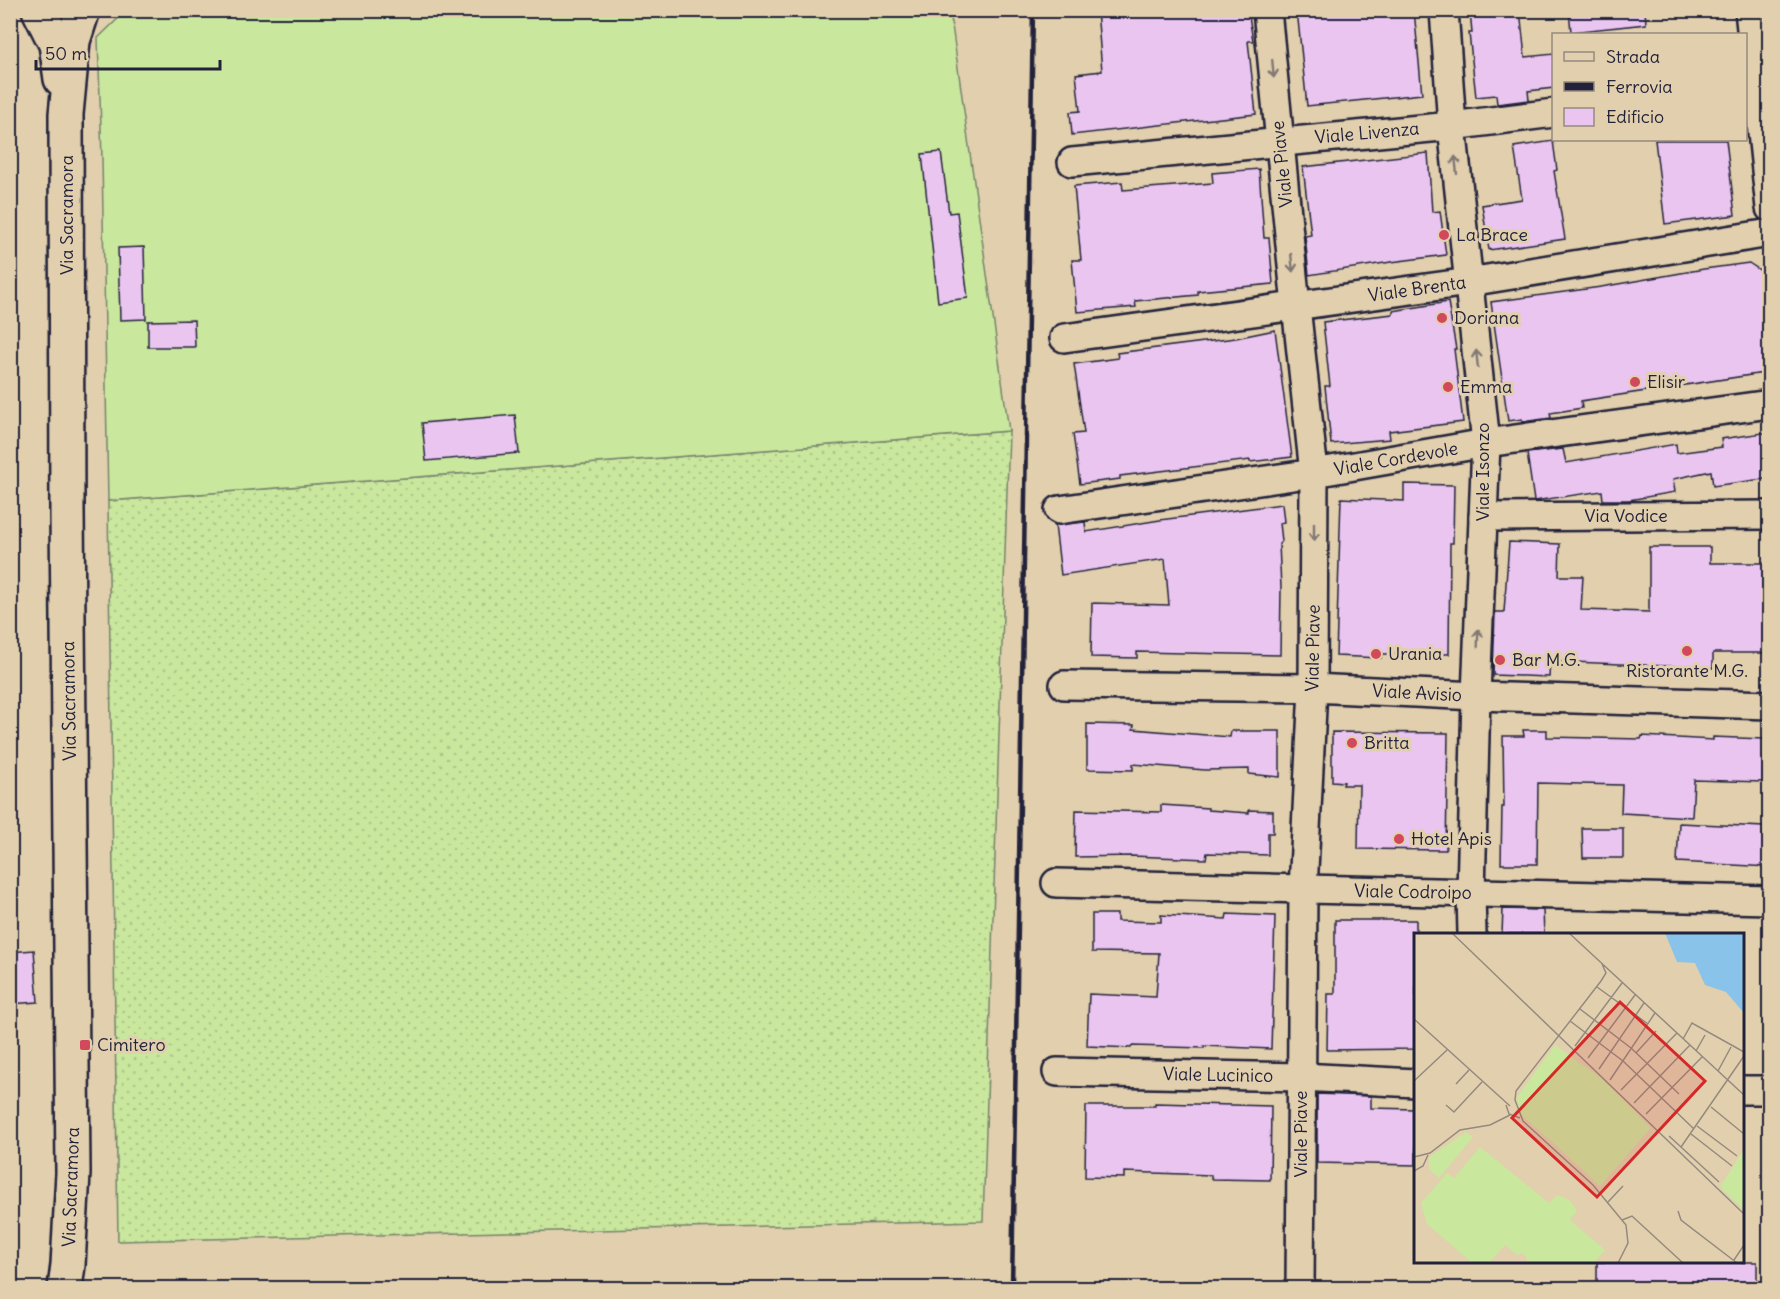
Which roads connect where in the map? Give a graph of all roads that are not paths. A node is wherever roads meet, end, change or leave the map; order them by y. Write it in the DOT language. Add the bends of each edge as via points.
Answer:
graph roads {
  1 [pos="39,10"];
  2 [pos="83,10"];
  3 [pos="1267,10"];
  4 [pos="1444,10"];
  5 [pos="1749,10"];
  6 [pos="1757,89"];
  7 [pos="1552,113"];
  8 [pos="66,114"];
  9 [pos="1452,126"];
  10 [pos="1280,141"];
  11 [pos="1072,162"];
  12 [pos="1770,208"];
  13 [pos="1770,233"];
  14 [pos="1469,282"];
  15 [pos="1296,306"];
  16 [pos="1064,338"];
  17 [pos="1770,404"];
  18 [pos="1486,443"];
  19 [pos="1314,473"];
  20 [pos="1059,510"];
  21 [pos="1770,515"];
  22 [pos="1483,517"];
  23 [pos="1064,685"];
  24 [pos="1313,688"];
  25 [pos="1476,696"];
  26 [pos="1770,705"];
  27 [pos="1056,883"];
  28 [pos="1303,890"];
  29 [pos="1471,893"];
  30 [pos="1770,900"];
  31 [pos="1472,933"];
  32 [pos="1057,1072"];
  33 [pos="1301,1077"];
  34 [pos="1414,1083"];
  35 [pos="1744,1090"];
  36 [pos="1770,1090"];
  37 [pos="65,1288"];
  38 [pos="1300,1288"];
  1 -- 8 [label="street, Via Sacramora" via="56,44"];
  2 -- 8 [label="street, Via Sacramora" via="73,41"];
  3 -- 10 [label="street, Viale Piave, one-way"];
  4 -- 9 [label="street, Viale Isonzo"];
  5 -- 6 [label="street"];
  6 -- 12 [label="street"];
  7 -- 9 [label="street, Viale Livenza"];
  8 -- 37 [label="street, Via Sacramora" via="73,1173"];
  9 -- 10 [label="street, Viale Livenza"];
  14 -- 9 [label="street, Viale Isonzo, one-way"];
  10 -- 11 [label="street, Viale Livenza"];
  10 -- 15 [label="street, Viale Piave, one-way"];
  13 -- 14 [label="street, Viale Brenta"];
  14 -- 15 [label="street, Viale Brenta"];
  18 -- 14 [label="street, Viale Isonzo, one-way"];
  15 -- 16 [label="street, Viale Brenta"];
  15 -- 19 [label="street, Viale Piave"];
  17 -- 18 [label="street, Viale Cordevole"];
  18 -- 19 [label="street, Viale Cordevole"];
  18 -- 22 [label="street, Viale Isonzo"];
  19 -- 20 [label="street, Viale Cordevole"];
  19 -- 24 [label="street, Viale Piave, one-way"];
  21 -- 22 [label="street, Via Vodice"];
  25 -- 22 [label="street, Viale Isonzo, one-way"];
  23 -- 24 [label="street, Viale Avisio"];
  24 -- 25 [label="street, Viale Avisio"];
  24 -- 28 [label="street, Viale Piave"];
  25 -- 26 [label="street, Viale Avisio"];
  25 -- 29 [label="street, Viale Isonzo"];
  27 -- 28 [label="street, Viale Codroipo"];
  28 -- 29 [label="street, Viale Codroipo"];
  28 -- 33 [label="street, Viale Piave"];
  29 -- 30 [label="street, Viale Codroipo"];
  29 -- 31 [label="street, Viale Isonzo"];
  32 -- 33 [label="street, Viale Lucinico"];
  33 -- 34 [label="street, Viale Lucinico"];
  33 -- 38 [label="street, Viale Piave"];
  35 -- 36 [label="street"];
}
